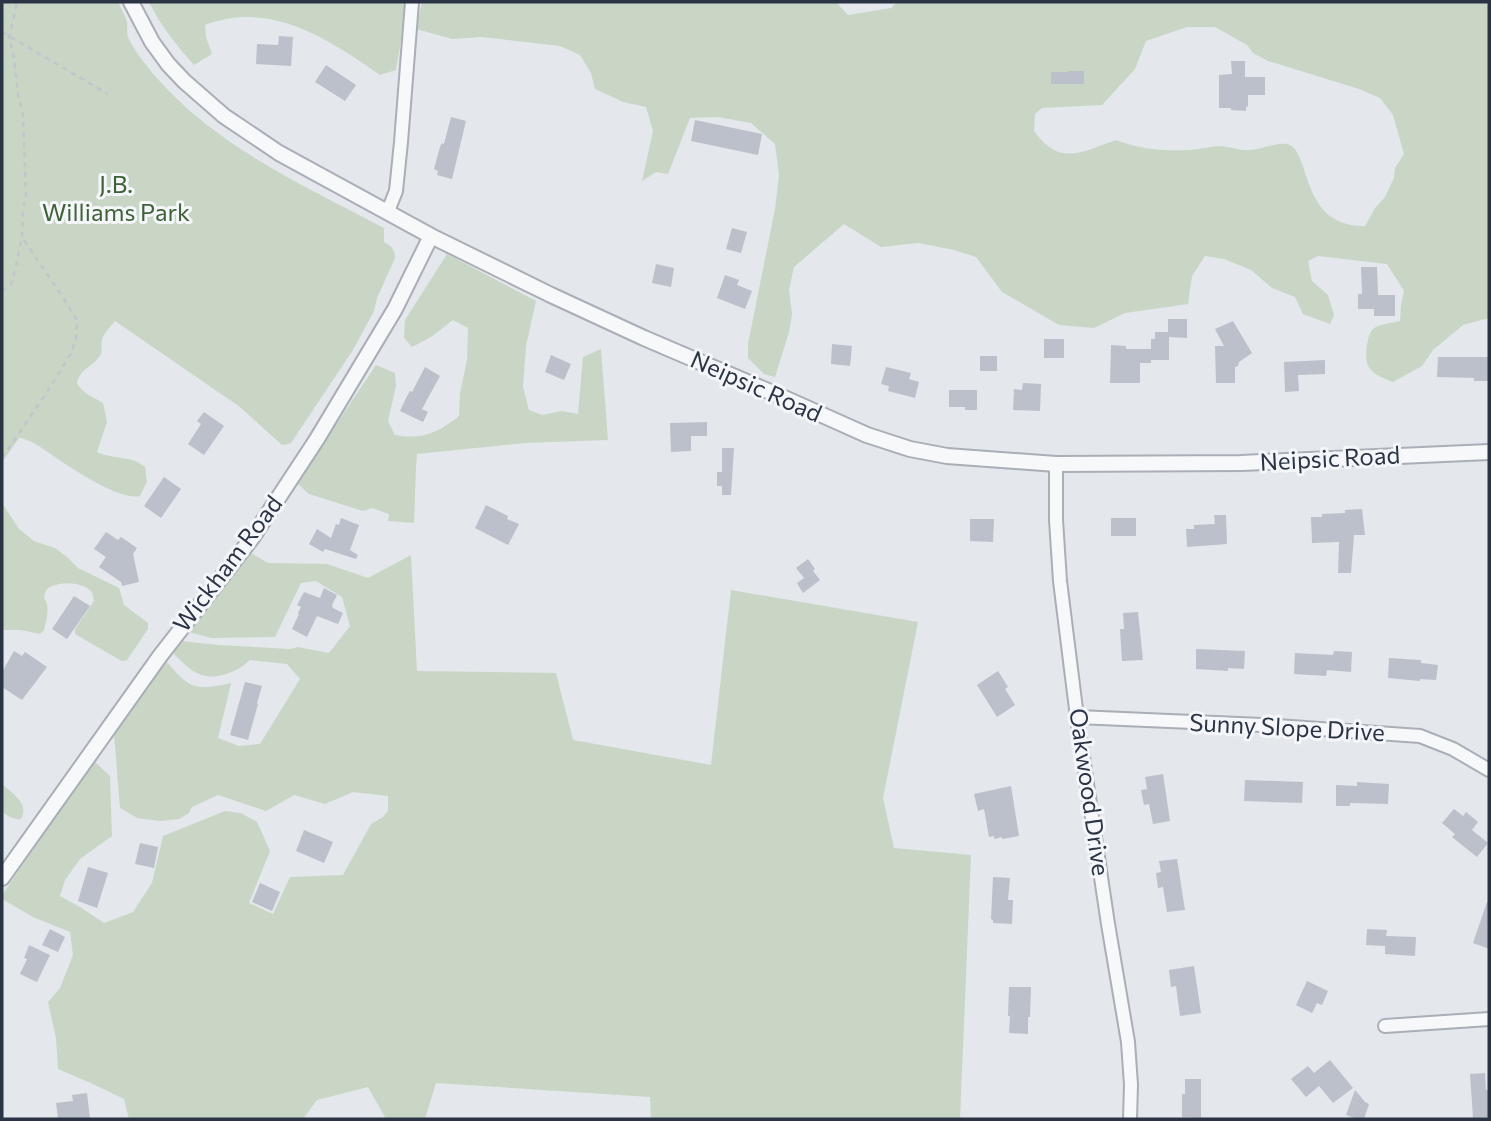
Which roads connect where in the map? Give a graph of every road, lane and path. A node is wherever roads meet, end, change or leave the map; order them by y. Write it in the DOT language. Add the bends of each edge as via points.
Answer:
graph roads {
  1 [pos="17,2"];
  2 [pos="131,2"];
  3 [pos="412,2"];
  4 [pos="2,33"];
  5 [pos="9,38"];
  6 [pos="108,94"];
  7 [pos="388,211"];
  8 [pos="431,236"];
  9 [pos="22,237"];
  10 [pos="2,291"];
  11 [pos="1489,452"];
  12 [pos="2,458"];
  13 [pos="1056,464"];
  14 [pos="1077,717"];
  15 [pos="1489,769"];
  16 [pos="2,878"];
  17 [pos="1489,1019"];
  18 [pos="1385,1026"];
  19 [pos="1130,1119"];
  1 -- 5 [label="path"];
  2 -- 7 [label="street, Neipsic Road" via="157,50 207,102 279,153"];
  3 -- 7 [label="street" via="396,191"];
  4 -- 5 [label="path"];
  5 -- 6 [label="path"];
  5 -- 9 [label="path" via="23,115 26,195"];
  7 -- 8 [label="street, Neipsic Road"];
  8 -- 13 [label="street, Neipsic Road" via="633,333 867,435 947,456"];
  8 -- 16 [label="street, Wickham Road" via="395,309 252,538 160,656"];
  9 -- 10 [label="path" via="11,284"];
  9 -- 12 [label="path" via="76,319 77,333 72,352"];
  11 -- 13 [label="street, Neipsic Road" via="1241,463"];
  13 -- 14 [label="street, Oakwood Drive" via="1060,581"];
  14 -- 15 [label="street, Sunny Slope Drive" via="1420,736"];
  14 -- 19 [label="street, Oakwood Drive" via="1128,1042"];
  17 -- 18 [label="street"];
}
